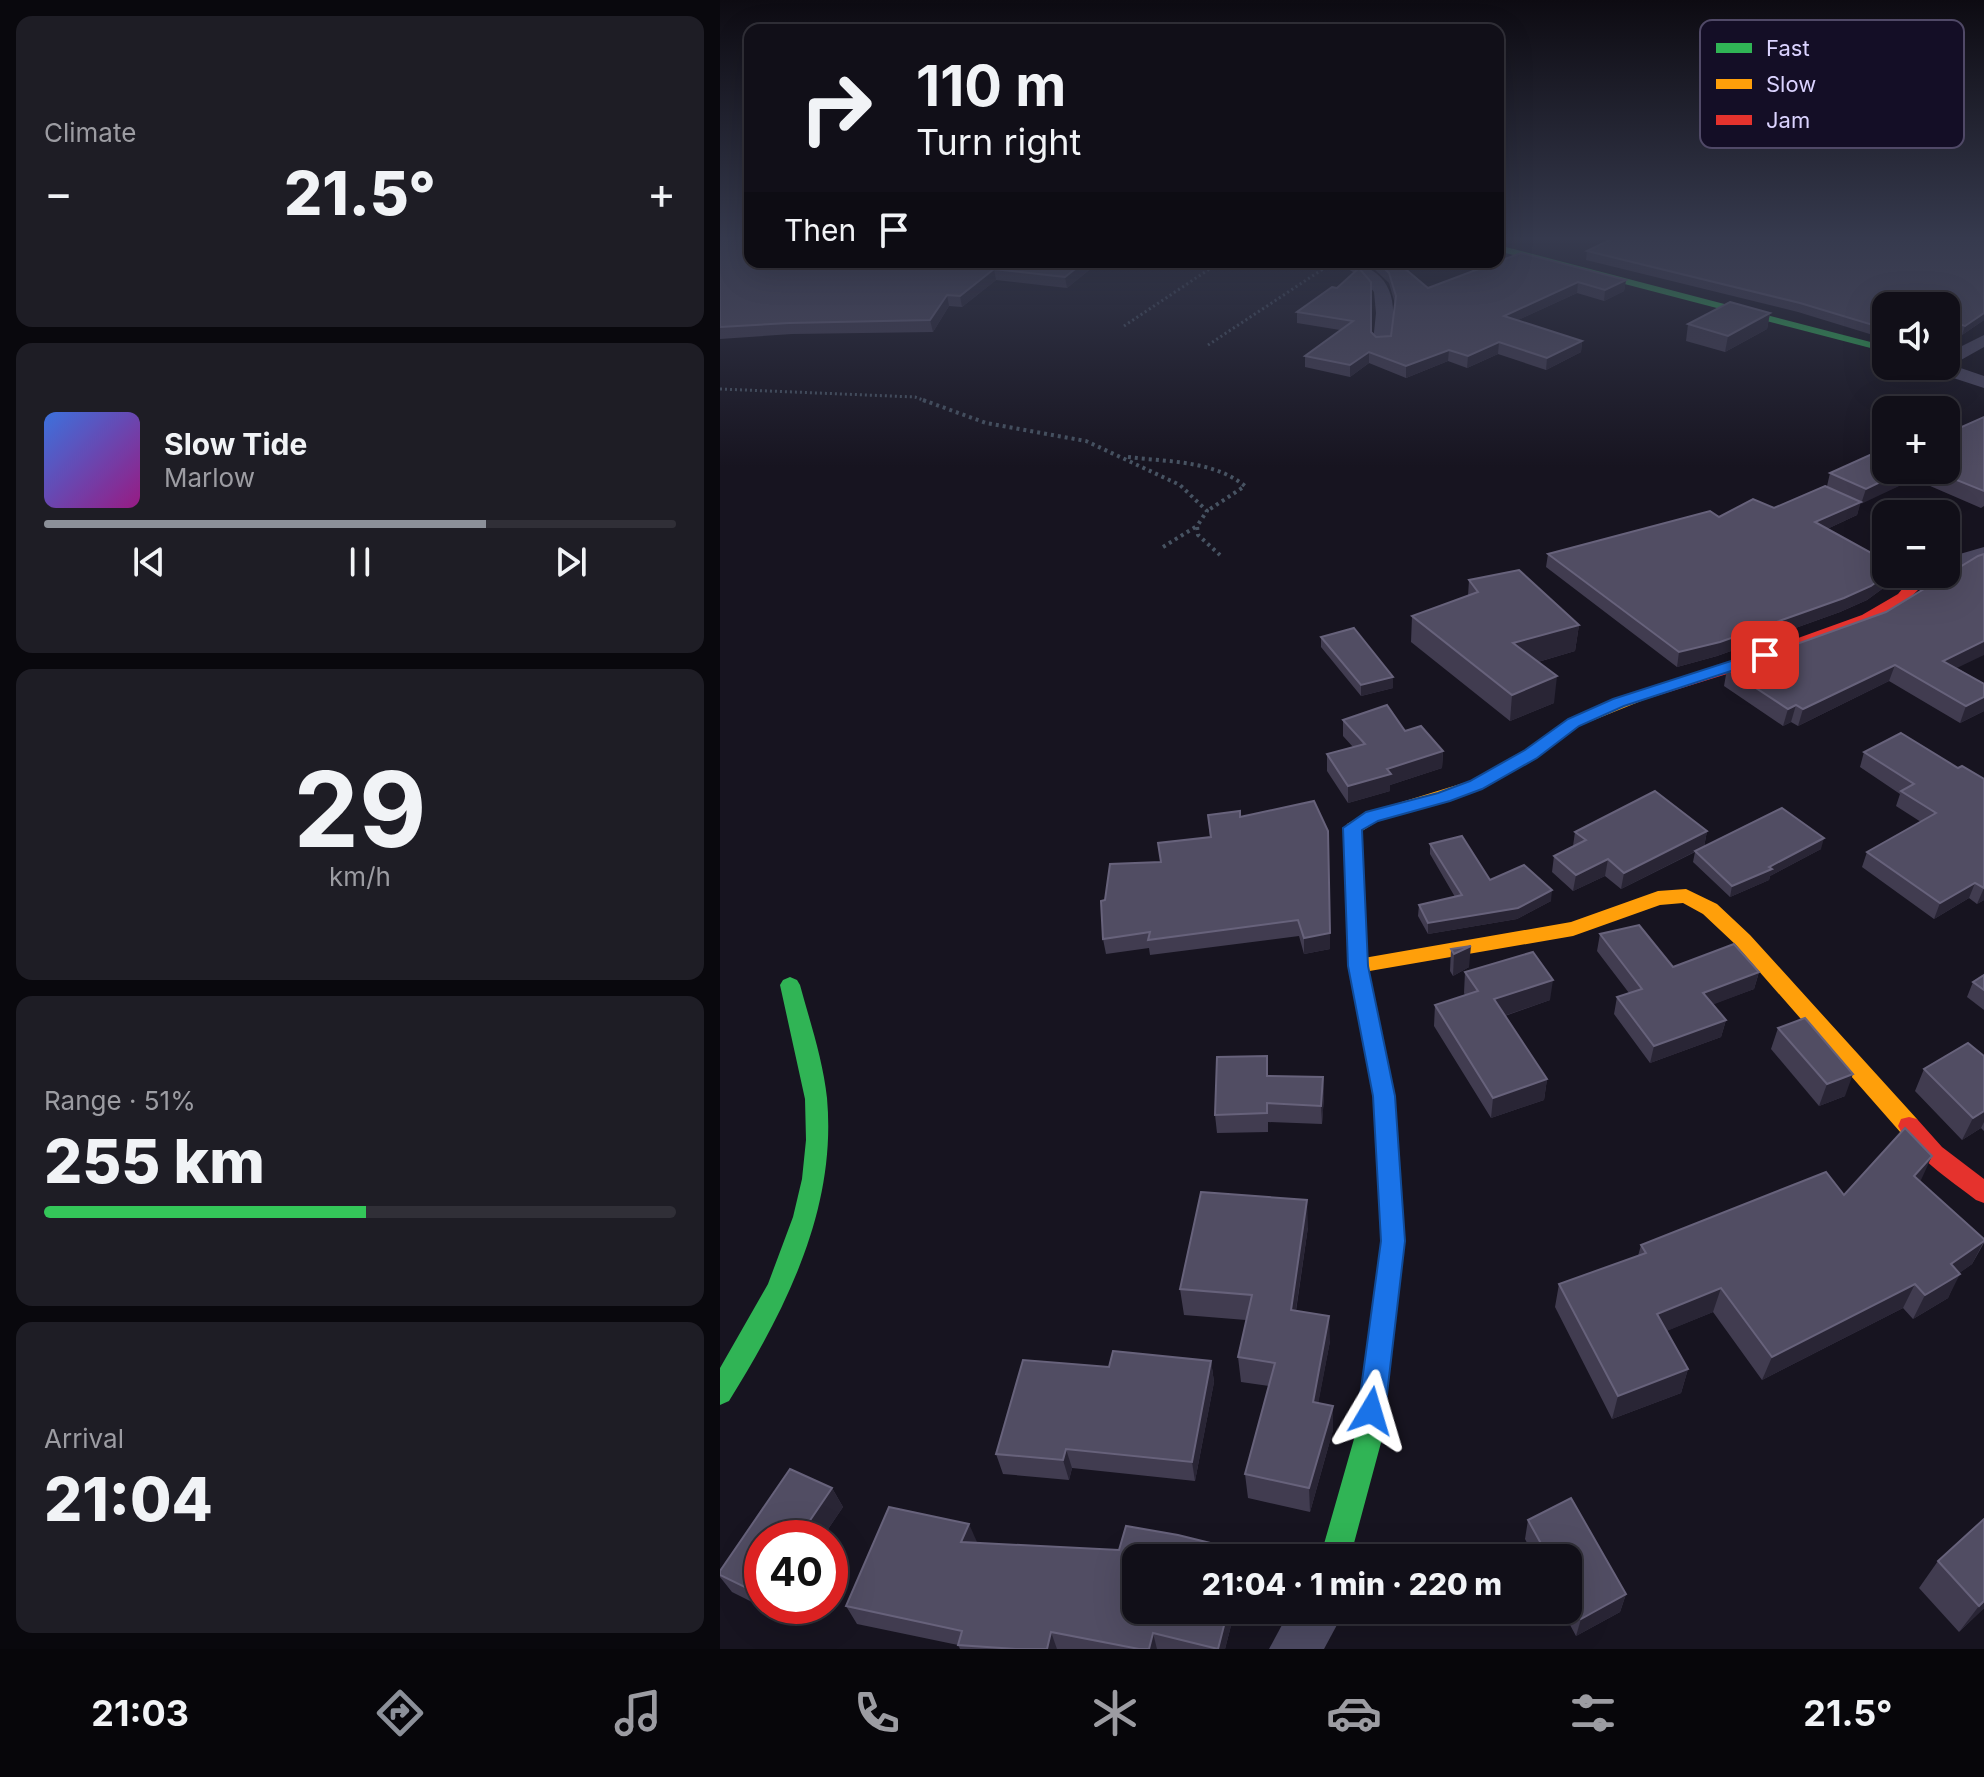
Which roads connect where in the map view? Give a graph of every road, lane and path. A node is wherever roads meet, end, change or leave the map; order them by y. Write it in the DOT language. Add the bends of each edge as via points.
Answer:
graph roads {
  1 [pos="1144,313"];
  2 [pos="1257,313"];
  3 [pos="1385,313"];
  4 [pos="1753,313"];
  5 [pos="1124,326"];
  6 [pos="1984,340"];
  7 [pos="1382,342"];
  8 [pos="1208,345"];
  9 [pos="1872,345"];
  10 [pos="1960,353"];
  11 [pos="1960,374"];
  12 [pos="1984,382"];
  13 [pos="720,389"];
  14 [pos="1123,457"];
  15 [pos="1207,511"];
  16 [pos="1197,526"];
  17 [pos="1163,547"];
  18 [pos="1984,554"];
  19 [pos="1220,555"];
  20 [pos="1960,561"];
  21 [pos="1911,588"];
  22 [pos="1358,966"];
  23 [pos="790,985"];
  24 [pos="1984,1193"];
  25 [pos="720,1392"];
  26 [pos="1339,1544"];
  27 [pos="1311,1624"];
  28 [pos="1294,1649"];
  1 -- 5 [label="path"];
  2 -- 8 [label="path"];
  3 -- 7 [label="street"];
  4 -- 9 [label="street"];
  6 -- 10 [label="street"];
  11 -- 12 [label="street"];
  13 -- 14 [label="path" via="915,397 986,423 1086,441"];
  14 -- 15 [label="path" via="1180,485"];
  14 -- 15 [label="path" via="1219,470 1245,486"];
  15 -- 16 [label="path"];
  16 -- 17 [label="path"];
  16 -- 19 [label="path" via="1198,535"];
  18 -- 20 [label="street"];
  21 -- 22 [label="street" via="1867,618 1618,703 1573,723 1476,785 1372,817 1353,828"];
  22 -- 24 [label="street" via="1573,929 1658,898 1686,896 1710,909 1743,940 1934,1154"];
  22 -- 26 [label="street" via="1384,1096 1393,1241 1368,1439"];
  23 -- 25 [label="street" via="816,1099 815,1180 794,1262"];
  27 -- 28 [label="street"];
}
